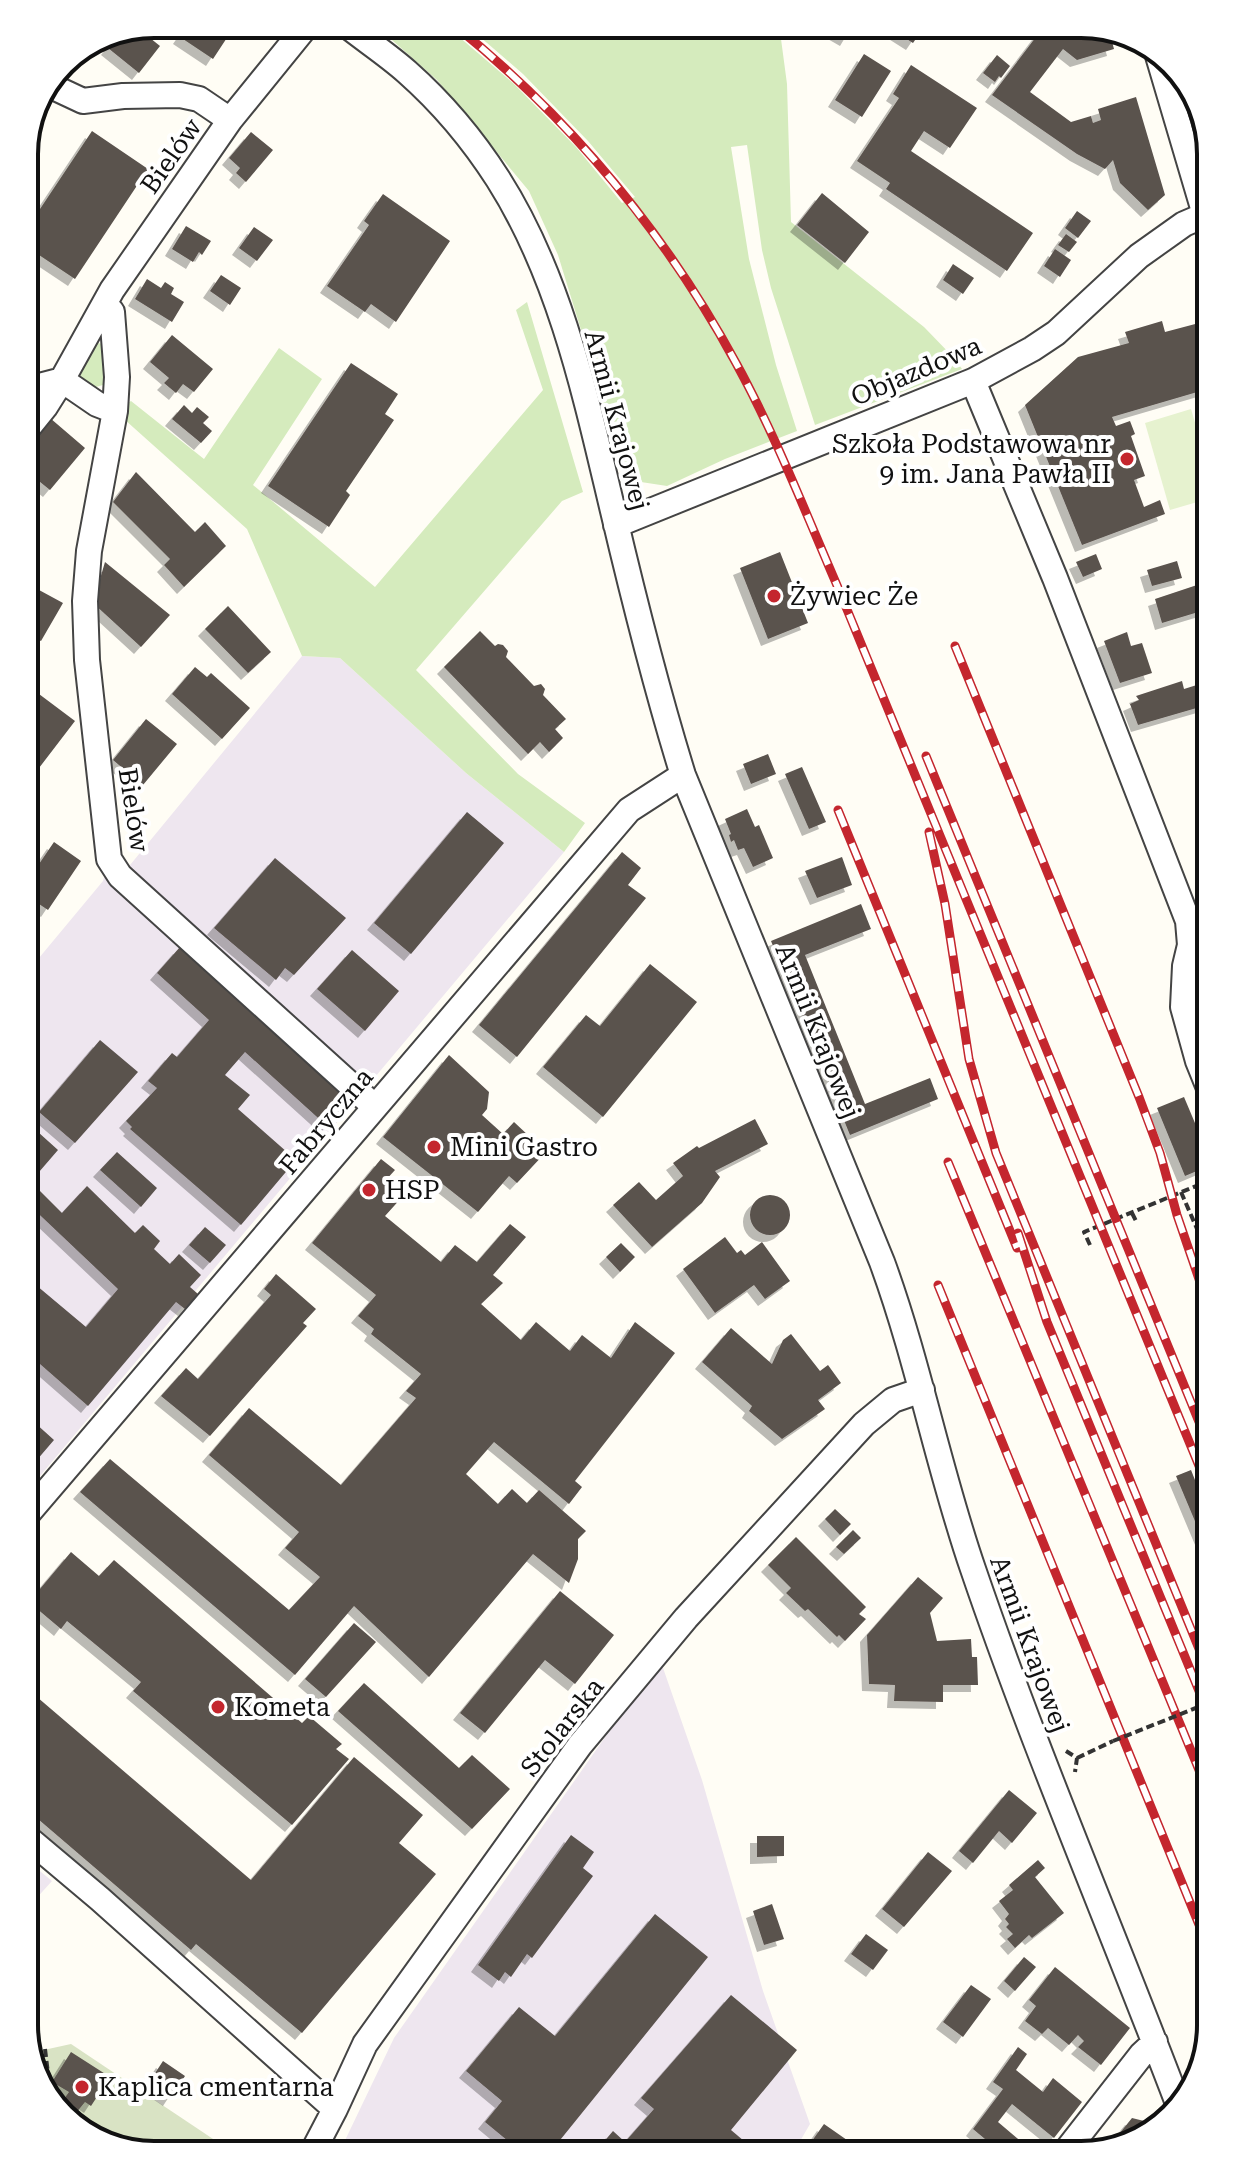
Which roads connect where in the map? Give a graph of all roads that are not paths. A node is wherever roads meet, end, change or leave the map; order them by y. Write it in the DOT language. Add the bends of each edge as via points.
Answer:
graph roads {
  1 [pos="297,38"];
  2 [pos="363,38"];
  3 [pos="1166,75"];
  4 [pos="58,89"];
  5 [pos="230,120"];
  6 [pos="1197,159"];
  7 [pos="1197,225"];
  8 [pos="105,304"];
  9 [pos="62,380"];
  10 [pos="973,381"];
  11 [pos="38,386"];
  12 [pos="115,411"];
  13 [pos="38,416"];
  14 [pos="616,525"];
  15 [pos="683,775"];
  16 [pos="1197,1057"];
  17 [pos="375,1107"];
  18 [pos="922,1390"];
  19 [pos="38,1502"];
  20 [pos="38,1847"];
  21 [pos="1155,2042"];
  22 [pos="1174,2094"];
  23 [pos="335,2109"];
  24 [pos="318,2141"];
  25 [pos="1074,2141"];
  1 -- 5 [label="street, Bielów"];
  2 -- 14 [label="street, Armii Krajowej" via="445,111 498,178 520,217 569,343"];
  3 -- 6 [label="street"];
  4 -- 5 [label="street, Bielów" via="83,101 180,95 199,99"];
  5 -- 8 [label="street, Bielów"];
  7 -- 10 [label="street, Objazdowa" via="1184,224 1139,256 1056,333"];
  8 -- 9 [label="street, Bielów"];
  8 -- 12 [label="street, Bielów" via="112,312 115,336"];
  9 -- 11 [label="street"];
  9 -- 12 [label="street"];
  9 -- 13 [label="street, Bielów"];
  10 -- 14 [label="street, Objazdowa"];
  10 -- 16 [label="street" via="1188,921 1183,1007"];
  12 -- 17 [label="street, Bielów" via="85,601 109,859 120,876"];
  14 -- 15 [label="street, Armii Krajowej"];
  15 -- 17 [label="street, Fabryczna" via="629,810"];
  15 -- 18 [label="street, Armii Krajowej" via="882,1262"];
  17 -- 19 [label="street, Fabryczna"];
  18 -- 21 [label="street, Armii Krajowej" via="958,1523 1007,1669"];
  18 -- 23 [label="street, Stolarska" via="893,1400 864,1424 686,1618 580,1745 365,2044"];
  20 -- 23 [label="street"];
  21 -- 22 [label="street, Armii Krajowej"];
  21 -- 25 [label="street"];
  23 -- 24 [label="street, Stolarska"];
}
